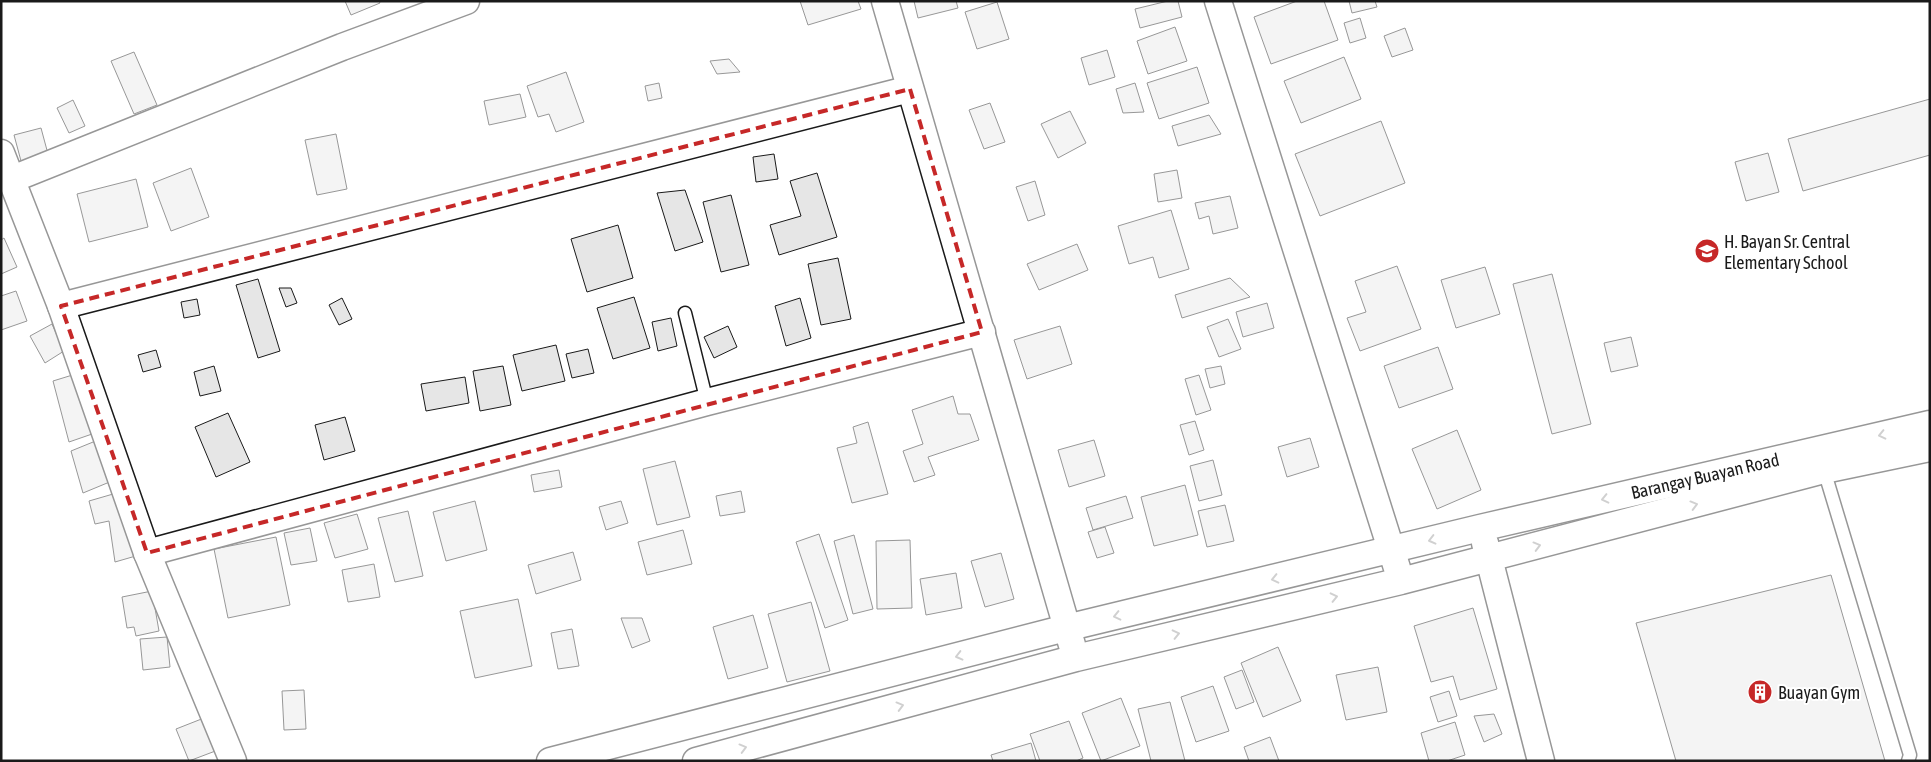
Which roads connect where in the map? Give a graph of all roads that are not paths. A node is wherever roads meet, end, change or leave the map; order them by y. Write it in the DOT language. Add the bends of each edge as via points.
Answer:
graph roads {
  1 [pos="466,1"];
  2 [pos="885,1"];
  3 [pos="1218,1"];
  4 [pos="910,89"];
  5 [pos="1,153"];
  6 [pos="10,180"];
  7 [pos="61,306"];
  8 [pos="685,313"];
  9 [pos="982,332"];
  10 [pos="707,402"];
  11 [pos="1930,424"];
  12 [pos="1930,448"];
  13 [pos="1824,470"];
  14 [pos="1480,528"];
  15 [pos="1392,551"];
  16 [pos="147,552"];
  17 [pos="1490,558"];
  18 [pos="1401,581"];
  19 [pos="1066,628"];
  20 [pos="1076,658"];
  21 [pos="233,761"];
  22 [pos="550,761"];
  23 [pos="696,761"];
  24 [pos="1540,761"];
  25 [pos="1908,761"];
  1 -- 6 [label="street"];
  2 -- 4 [label="street"];
  3 -- 15 [label="street"];
  4 -- 7 [label="street"];
  4 -- 9 [label="street"];
  5 -- 6 [label="street"];
  6 -- 7 [label="street"];
  7 -- 16 [label="street"];
  8 -- 10 [label="lane"];
  9 -- 10 [label="street"];
  9 -- 19 [label="street"];
  10 -- 16 [label="street"];
  11 -- 14 [label="street, Barangay Buayan Road, one-way"];
  12 -- 13 [label="street"];
  17 -- 13 [label="street, one-way"];
  13 -- 25 [label="lane" via="1910,754"];
  14 -- 15 [label="street, Barangay Buayan Road, one-way"];
  14 -- 17 [label="street"];
  15 -- 18 [label="street"];
  15 -- 19 [label="street, Barangay Buayan Road, one-way"];
  16 -- 21 [label="street"];
  17 -- 18 [label="street"];
  17 -- 24 [label="street"];
  20 -- 18 [label="street, one-way"];
  19 -- 20 [label="street"];
  19 -- 22 [label="street, Barangay Buayan Road, one-way"];
  23 -- 20 [label="street, one-way"];
}
